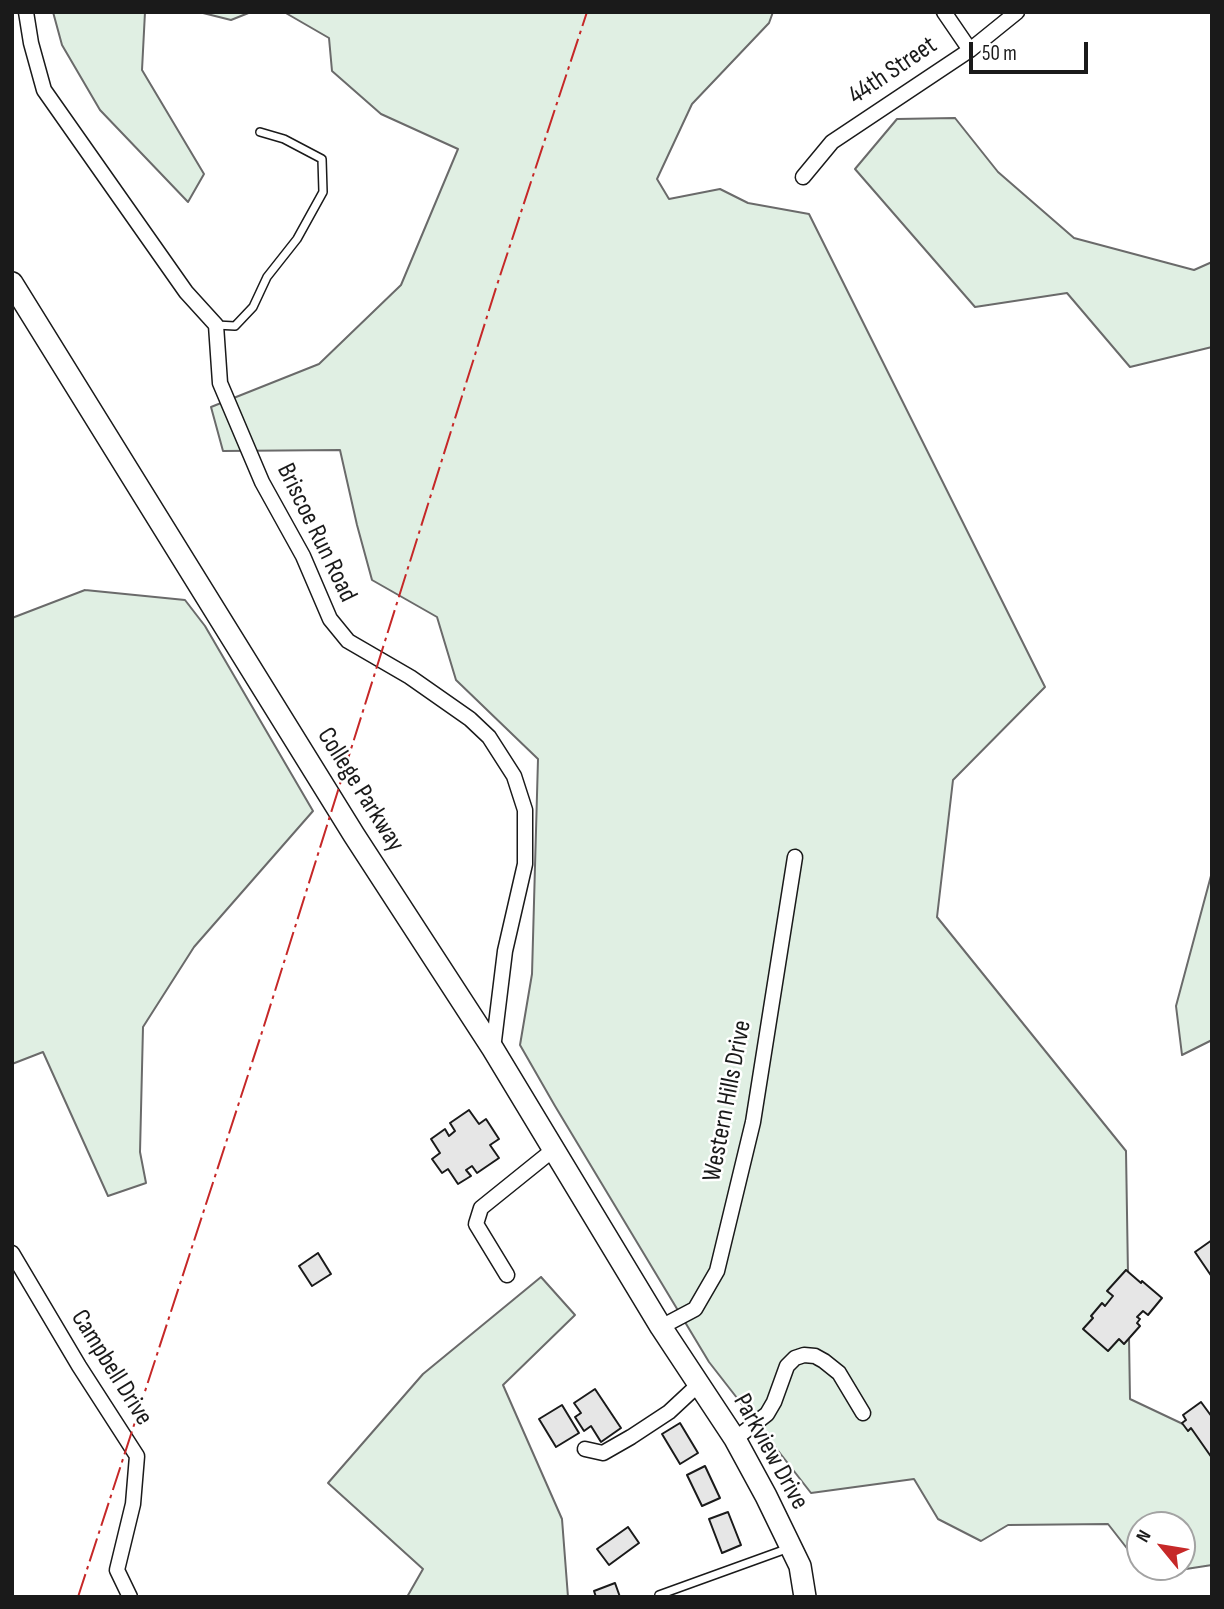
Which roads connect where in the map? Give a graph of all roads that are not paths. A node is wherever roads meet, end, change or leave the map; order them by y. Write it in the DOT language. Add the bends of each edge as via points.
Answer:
graph roads {
  1 [pos="26,12"];
  2 [pos="944,12"];
  3 [pos="1017,12"];
  4 [pos="970,50"];
  5 [pos="260,132"];
  6 [pos="803,177"];
  7 [pos="12,282"];
  8 [pos="216,325"];
  9 [pos="795,857"];
  10 [pos="493,1049"];
  11 [pos="553,1150"];
  12 [pos="12,1253"];
  13 [pos="507,1275"];
  14 [pos="661,1327"];
  15 [pos="698,1385"];
  16 [pos="863,1413"];
  17 [pos="735,1439"];
  18 [pos="585,1449"];
  19 [pos="790,1548"];
  20 [pos="659,1595"];
  21 [pos="130,1597"];
  22 [pos="805,1597"];
  1 -- 8 [label="street" via="44,90 186,292"];
  2 -- 4 [label="street"];
  3 -- 4 [label="street, 44th Street"];
  4 -- 6 [label="street, 44th Street" via="832,142"];
  5 -- 8 [label="lane" via="322,159 323,192 297,239 267,277 253,307 235,326"];
  7 -- 10 [label="street, College Parkway" via="354,835"];
  8 -- 10 [label="street, Briscoe Run Road" via="220,383 262,482 303,556 330,619 348,641 470,719 489,737 514,776 525,810 525,863 505,951"];
  9 -- 14 [label="street, Western Hills Drive" via="753,1122 718,1271 695,1309"];
  10 -- 11 [label="street, College Parkway"];
  11 -- 13 [label="street" via="481,1208 476,1224"];
  11 -- 14 [label="street, College Parkway"];
  12 -- 21 [label="street, Campbell Drive" via="137,1456 133,1504 117,1570"];
  14 -- 15 [label="street, Parkview Drive"];
  15 -- 17 [label="street, Parkview Drive"];
  15 -- 18 [label="street, Parkview Drive" via="669,1412 603,1453"];
  16 -- 17 [label="street" via="839,1373 815,1356 804,1355 787,1366 767,1414"];
  17 -- 19 [label="street, Parkview Drive"];
  19 -- 20 [label="lane, Parkview Drive"];
  19 -- 22 [label="street, Parkview Drive" via="800,1566"];
}
